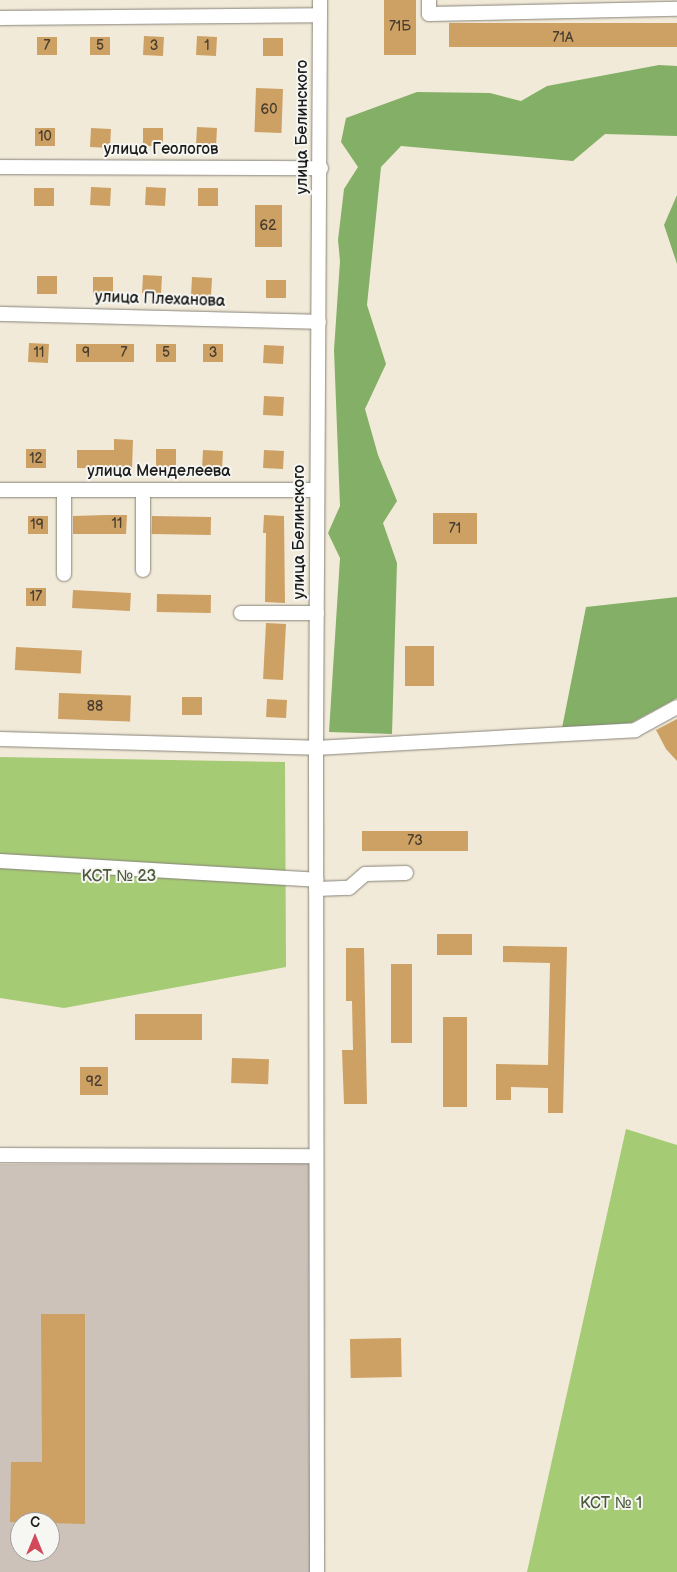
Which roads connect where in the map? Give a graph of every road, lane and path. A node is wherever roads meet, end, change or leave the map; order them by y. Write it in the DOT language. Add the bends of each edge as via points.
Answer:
graph roads {
  1 [pos="320,0"];
  2 [pos="429,0"];
  3 [pos="636,5"];
  4 [pos="677,9"];
  5 [pos="320,15"];
  6 [pos="0,18"];
  7 [pos="0,168"];
  8 [pos="321,168"];
  9 [pos="0,314"];
  10 [pos="320,322"];
  11 [pos="0,490"];
  12 [pos="64,490"];
  13 [pos="143,490"];
  14 [pos="317,490"];
  15 [pos="143,570"];
  16 [pos="64,574"];
  17 [pos="241,613"];
  18 [pos="317,613"];
  19 [pos="677,707"];
  20 [pos="0,739"];
  21 [pos="316,748"];
  22 [pos="0,862"];
  23 [pos="406,873"];
  24 [pos="316,885"];
  25 [pos="0,1155"];
  26 [pos="316,1156"];
  27 [pos="317,1572"];
  1 -- 5 [label="street, улица Белинского"];
  2 -- 3 [label="street" via="429,14"];
  3 -- 4 [label="street"];
  5 -- 6 [label="street"];
  5 -- 8 [label="street, улица Белинского"];
  7 -- 8 [label="street, улица Геологов"];
  8 -- 10 [label="street, улица Белинского"];
  9 -- 10 [label="street, улица Плеханова"];
  10 -- 14 [label="street, улица Белинского"];
  11 -- 12 [label="street, улица Менделеева"];
  12 -- 13 [label="street, улица Менделеева"];
  12 -- 16 [label="street"];
  13 -- 14 [label="street, улица Менделеева"];
  13 -- 15 [label="street"];
  14 -- 18 [label="street, улица Белинского"];
  17 -- 18 [label="street"];
  18 -- 21 [label="street, улица Белинского"];
  19 -- 21 [label="street" via="635,730"];
  20 -- 21 [label="street"];
  21 -- 24 [label="street, улица Белинского"];
  22 -- 24 [label="street"];
  23 -- 24 [label="street" via="365,874 349,888"];
  24 -- 26 [label="street, улица Белинского"];
  25 -- 26 [label="street"];
  26 -- 27 [label="street, улица Белинского"];
}
